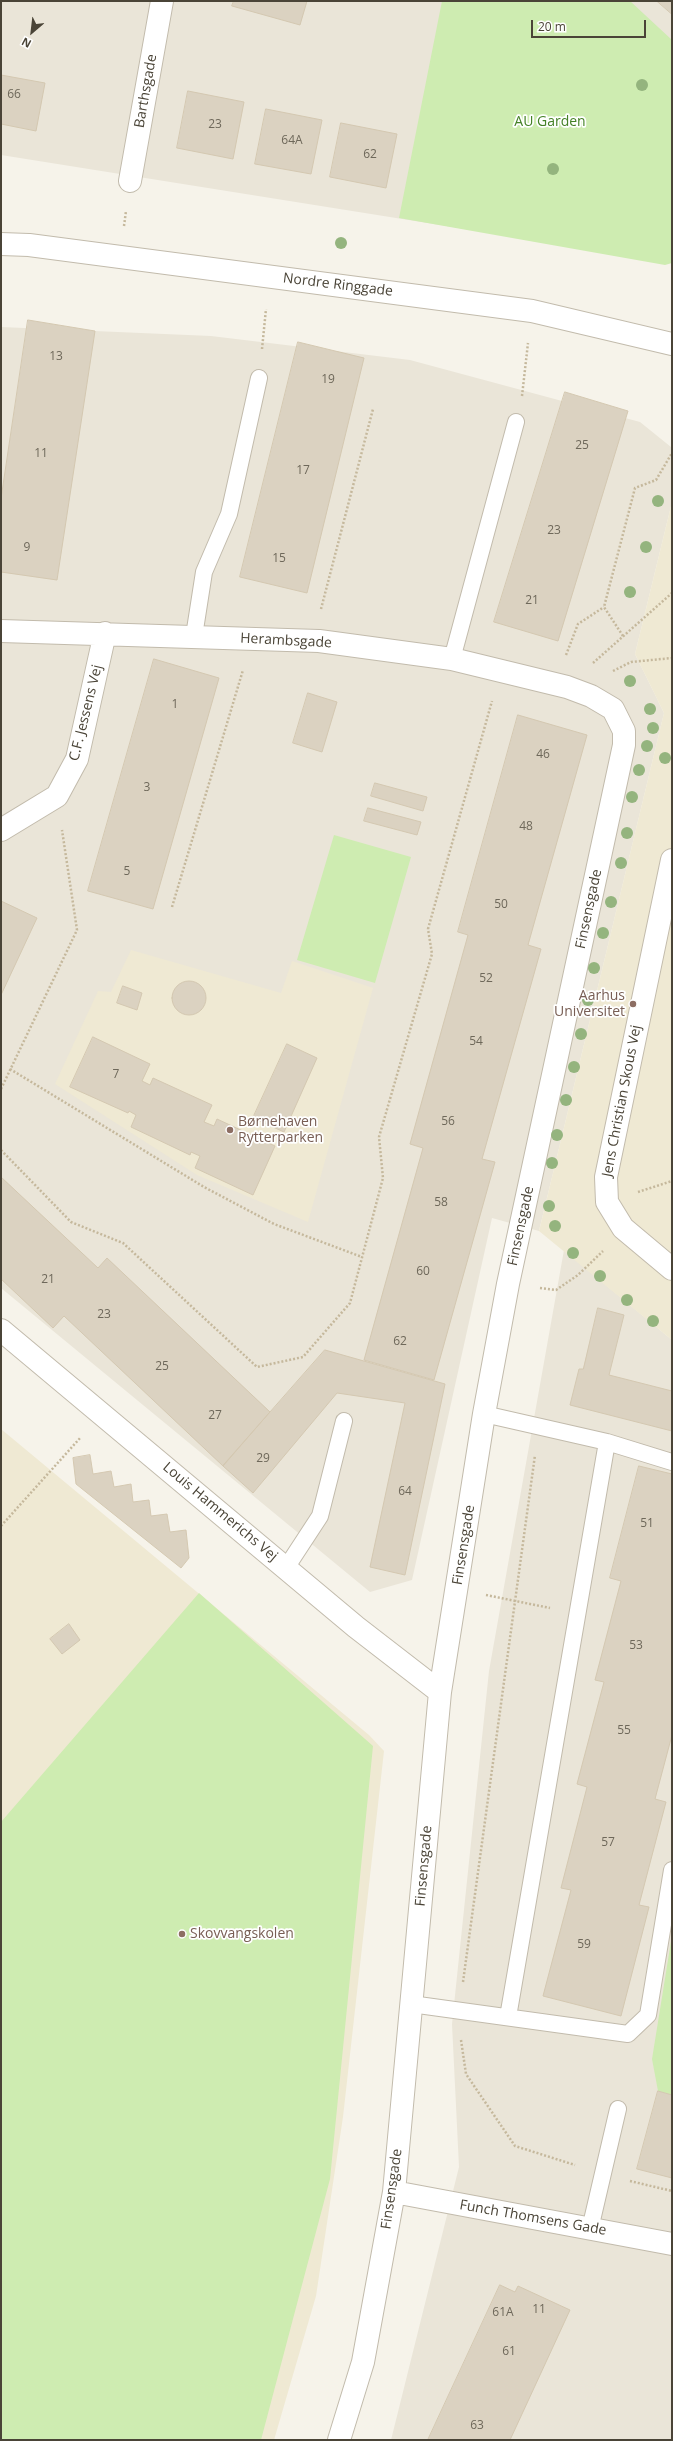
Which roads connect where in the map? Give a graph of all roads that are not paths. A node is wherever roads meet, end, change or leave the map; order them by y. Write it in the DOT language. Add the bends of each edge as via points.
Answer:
graph roads {
  1 [pos="162,1"];
  2 [pos="130,181"];
  3 [pos="1,244"];
  4 [pos="672,344"];
  5 [pos="259,378"];
  6 [pos="516,422"];
  7 [pos="1,631"];
  8 [pos="105,633"];
  9 [pos="194,636"];
  10 [pos="452,659"];
  11 [pos="567,687"];
  12 [pos="1,830"];
  13 [pos="672,860"];
  14 [pos="672,1269"];
  15 [pos="1,1330"];
  16 [pos="484,1414"];
  17 [pos="344,1421"];
  18 [pos="607,1442"];
  19 [pos="672,1462"];
  20 [pos="286,1568"];
  21 [pos="440,1692"];
  22 [pos="672,1870"];
  23 [pos="411,2004"];
  24 [pos="508,2017"];
  25 [pos="618,2109"];
  26 [pos="394,2192"];
  27 [pos="590,2228"];
  28 [pos="672,2244"];
  29 [pos="339,2440"];
  1 -- 2 [label="street, Barthsgade"];
  3 -- 4 [label="street, Nordre Ringgade" via="120,256 532,311"];
  5 -- 9 [label="lane" via="229,514 204,572"];
  6 -- 10 [label="lane"];
  7 -- 8 [label="street, Herambsgade"];
  8 -- 9 [label="street, Herambsgade"];
  8 -- 12 [label="street, C.F. Jessens Vej" via="77,759 57,796"];
  9 -- 10 [label="street, Herambsgade" via="313,641"];
  10 -- 11 [label="street, Herambsgade"];
  11 -- 16 [label="street, Finsensgade" via="591,696 613,709 624,731 624,745 508,1284"];
  13 -- 14 [label="street, Jens Christian Skous Vej" via="606,1177 607,1202 623,1228"];
  15 -- 20 [label="street, Louis Hammerichs Vej"];
  16 -- 18 [label="lane"];
  16 -- 21 [label="street, Finsensgade"];
  17 -- 20 [label="lane" via="320,1516"];
  18 -- 19 [label="lane"];
  18 -- 24 [label="lane"];
  20 -- 21 [label="street, Louis Hammerichs Vej" via="356,1627"];
  21 -- 23 [label="street, Finsensgade"];
  22 -- 24 [label="lane" via="648,2015 628,2034"];
  23 -- 24 [label="lane"];
  23 -- 26 [label="street, Finsensgade"];
  25 -- 27 [label="lane"];
  26 -- 27 [label="street, Funch Thomsens Gade"];
  26 -- 29 [label="street, Finsensgade" via="363,2362"];
  27 -- 28 [label="street, Funch Thomsens Gade"];
}
